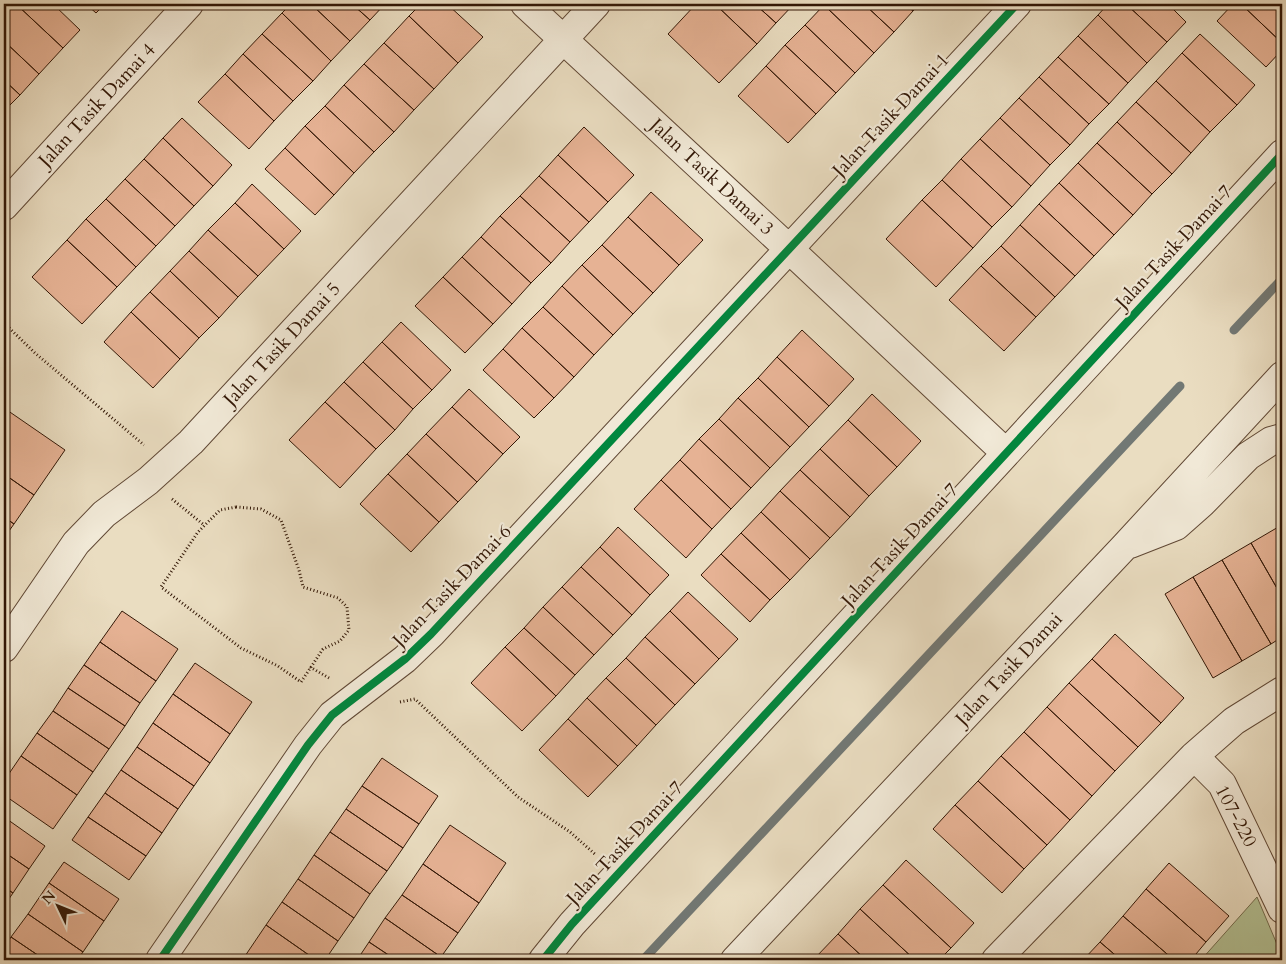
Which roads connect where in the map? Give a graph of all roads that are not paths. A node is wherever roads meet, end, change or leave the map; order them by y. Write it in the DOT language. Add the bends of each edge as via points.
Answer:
graph roads {
  1 [pos="189,4"];
  2 [pos="525,4"];
  3 [pos="596,4"];
  4 [pos="1017,4"];
  5 [pos="564,39"];
  6 [pos="1282,154"];
  7 [pos="4,206"];
  8 [pos="789,249"];
  9 [pos="1277,390"];
  10 [pos="1282,438"];
  11 [pos="1006,454"];
  12 [pos="1125,546"];
  13 [pos="4,648"];
  14 [pos="1282,691"];
  15 [pos="1194,756"];
  16 [pos="1282,910"];
  17 [pos="160,960"];
  18 [pos="543,960"];
  19 [pos="735,960"];
  20 [pos="996,960"];
  1 -- 7 [label="street, Jalan Tasik Damai 4"];
  2 -- 5 [label="street, Jalan Tasik Damai 3"];
  3 -- 5 [label="street, Jalan Tasik Damai 5"];
  4 -- 8 [label="street, Jalan Tasik Damai 1"];
  5 -- 8 [label="street, Jalan Tasik Damai 3"];
  5 -- 13 [label="street, Jalan Tasik Damai 5" via="191,442 104,514 76,543"];
  6 -- 11 [label="street, Jalan Tasik Damai 7"];
  8 -- 11 [label="street, Jalan Tasik Damai 3"];
  8 -- 17 [label="street, Jalan Tasik Damai 6" via="431,634 405,659 332,714"];
  9 -- 12 [label="street, Jalan Tasik Damai"];
  10 -- 12 [label="street" via="1248,456 1176,526"];
  11 -- 18 [label="street, Jalan Tasik Damai 7" via="572,924"];
  12 -- 19 [label="street, Jalan Tasik Damai"];
  14 -- 15 [label="street" via="1234,721"];
  15 -- 16 [label="street, 107-220" via="1222,784"];
  15 -- 20 [label="street"];
}
